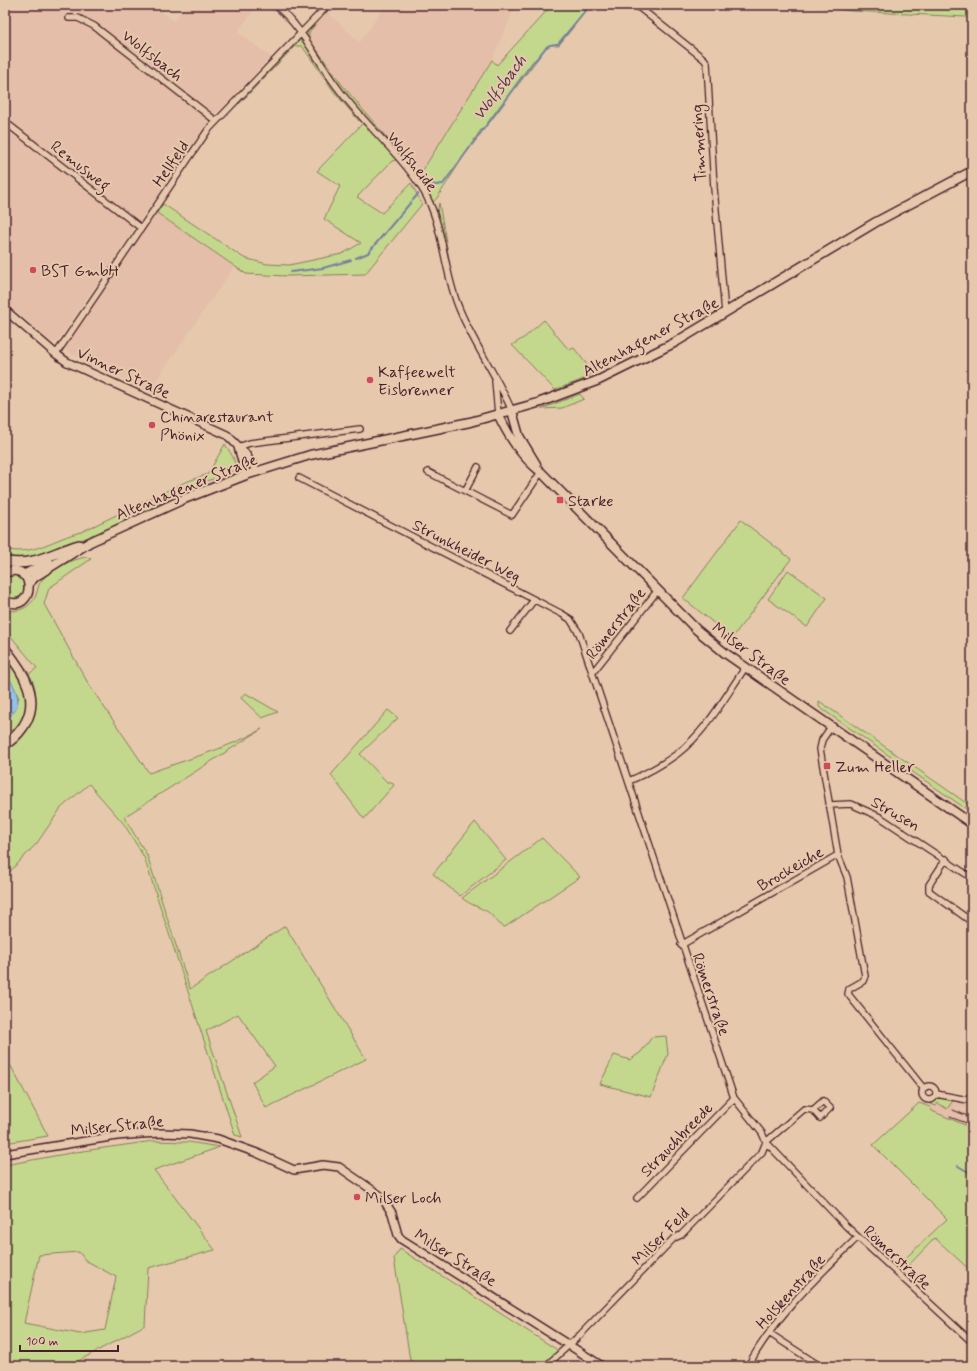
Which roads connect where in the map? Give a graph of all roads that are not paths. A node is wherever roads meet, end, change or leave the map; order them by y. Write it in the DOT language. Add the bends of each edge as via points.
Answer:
graph roads {
  1 [pos="276,5"];
  2 [pos="328,5"];
  3 [pos="636,5"];
  4 [pos="69,18"];
  5 [pos="300,32"];
  6 [pos="216,121"];
  7 [pos="5,122"];
  8 [pos="972,171"];
  9 [pos="141,228"];
  10 [pos="5,310"];
  11 [pos="724,313"];
  12 [pos="56,354"];
  13 [pos="495,378"];
  14 [pos="512,411"];
  15 [pos="498,414"];
  16 [pos="360,429"];
  17 [pos="238,447"];
  18 [pos="478,467"];
  19 [pos="257,472"];
  20 [pos="428,472"];
  21 [pos="541,472"];
  22 [pos="246,475"];
  23 [pos="299,478"];
  24 [pos="465,491"];
  25 [pos="90,542"];
  26 [pos="79,544"];
  27 [pos="5,561"];
  28 [pos="5,573"];
  29 [pos="23,575"];
  30 [pos="29,583"];
  31 [pos="658,590"];
  32 [pos="534,600"];
  33 [pos="5,601"];
  34 [pos="510,631"];
  35 [pos="5,649"];
  36 [pos="745,668"];
  37 [pos="593,672"];
  38 [pos="831,727"];
  39 [pos="6,747"];
  40 [pos="629,782"];
  41 [pos="829,805"];
  42 [pos="972,824"];
  43 [pos="838,855"];
  44 [pos="946,859"];
  45 [pos="972,878"];
  46 [pos="972,922"];
  47 [pos="682,945"];
  48 [pos="924,1089"];
  49 [pos="972,1093"];
  50 [pos="936,1094"];
  51 [pos="734,1098"];
  52 [pos="813,1110"];
  53 [pos="766,1142"];
  54 [pos="5,1154"];
  55 [pos="636,1198"];
  56 [pos="858,1237"];
  57 [pos="769,1333"];
  58 [pos="972,1342"];
  59 [pos="568,1344"];
  60 [pos="546,1366"];
  61 [pos="602,1366"];
  62 [pos="748,1366"];
  63 [pos="820,1366"];
  1 -- 5 [label="street, Wolfsheide"];
  2 -- 5 [label="street, Hellfeld"];
  3 -- 11 [label="street, Timmering" via="707,63"];
  4 -- 6 [label="street, Wolfsbach" via="78,18 94,26"];
  5 -- 6 [label="street, Hellfeld"];
  5 -- 13 [label="street, Wolfsheide" via="338,89 411,174 433,209 457,303"];
  6 -- 9 [label="street, Hellfeld"];
  7 -- 9 [label="street, Remusweg"];
  8 -- 11 [label="main road, Altenhagener Straße" via="889,215"];
  9 -- 12 [label="street, Hellfeld"];
  10 -- 12 [label="street, Vinner Straße"];
  11 -- 14 [label="main road, Altenhagener Straße" via="674,343 621,370 580,388"];
  12 -- 17 [label="street, Vinner Straße" via="67,362 220,431"];
  13 -- 14 [label="street, Wolfsheide"];
  13 -- 15 [label="street, Wolfsheide"];
  14 -- 15 [label="main road, Altenhagener Straße"];
  14 -- 21 [label="main road, Milser Straße" via="519,436"];
  15 -- 19 [label="main road, Altenhagener Straße" via="310,454"];
  15 -- 21 [label="main road, Milser Straße" via="514,444 526,460"];
  16 -- 17 [label="street" via="250,443"];
  17 -- 19 [label="street, Vinner Straße"];
  17 -- 22 [label="street"];
  18 -- 24 [label="street"];
  19 -- 22 [label="main road, Altenhagener Straße"];
  20 -- 24 [label="street"];
  21 -- 24 [label="street" via="512,515"];
  21 -- 31 [label="main road, Milser Straße"];
  22 -- 25 [label="main road, Altenhagener Straße" via="184,499"];
  23 -- 32 [label="street, Strunkheider Weg"];
  25 -- 26 [label="main road, Altenhagener Straße"];
  25 -- 30 [label="main road, Altenhagener Straße"];
  26 -- 27 [label="main road" via="37,562 22,564"];
  26 -- 29 [label="main road, Altenhagener Straße"];
  28 -- 29 [label="main road" via="15,571"];
  29 -- 30 [label="main road"];
  30 -- 33 [label="main road" via="28,593 20,602"];
  31 -- 36 [label="main road, Milser Straße" via="697,630"];
  31 -- 37 [label="street, Römerstraße"];
  32 -- 34 [label="street"];
  32 -- 37 [label="street, Strunkheider Weg" via="566,616 575,625"];
  35 -- 39 [label="main road" via="26,677 31,693 31,706 26,722"];
  36 -- 38 [label="main road, Milser Straße"];
  36 -- 40 [label="street" via="707,723 688,745 665,762"];
  37 -- 40 [label="street, Römerstraße"];
  38 -- 41 [label="street, Brockeiche" via="822,740 820,749"];
  38 -- 42 [label="main road, Milser Straße"];
  40 -- 47 [label="street, Römerstraße"];
  41 -- 43 [label="street, Brockeiche"];
  41 -- 44 [label="street, Strusen" via="851,804 862,808"];
  43 -- 47 [label="street, Brockeiche"];
  43 -- 48 [label="street" via="847,877 864,976 863,981 849,989 848,994"];
  44 -- 45 [label="street, Strusen"];
  44 -- 46 [label="street" via="929,885 929,891"];
  47 -- 51 [label="street, Römerstraße"];
  48 -- 50 [label="street" via="932,1087"];
  48 -- 50 [label="street" via="922,1095 927,1100 933,1099"];
  49 -- 50 [label="street" via="968,1100"];
  51 -- 53 [label="street, Römerstraße" via="762,1133"];
  51 -- 55 [label="street, Strauchbreede"];
  52 -- 53 [label="street, Milser Feld" via="804,1109"];
  53 -- 56 [label="street, Römerstraße"];
  53 -- 59 [label="street, Milser Feld" via="762,1152"];
  54 -- 59 [label="street, Milser Straße" via="117,1136 162,1132 218,1139 257,1152 294,1170 323,1165 339,1167 380,1196 392,1213 401,1239"];
  56 -- 57 [label="street, Holskenstraße" via="806,1288"];
  56 -- 58 [label="street, Römerstraße"];
  57 -- 62 [label="street, Holskenstraße"];
  57 -- 63 [label="street"];
  59 -- 60 [label="street, Milser Feld"];
  59 -- 61 [label="street, Milser Straße"];
}
